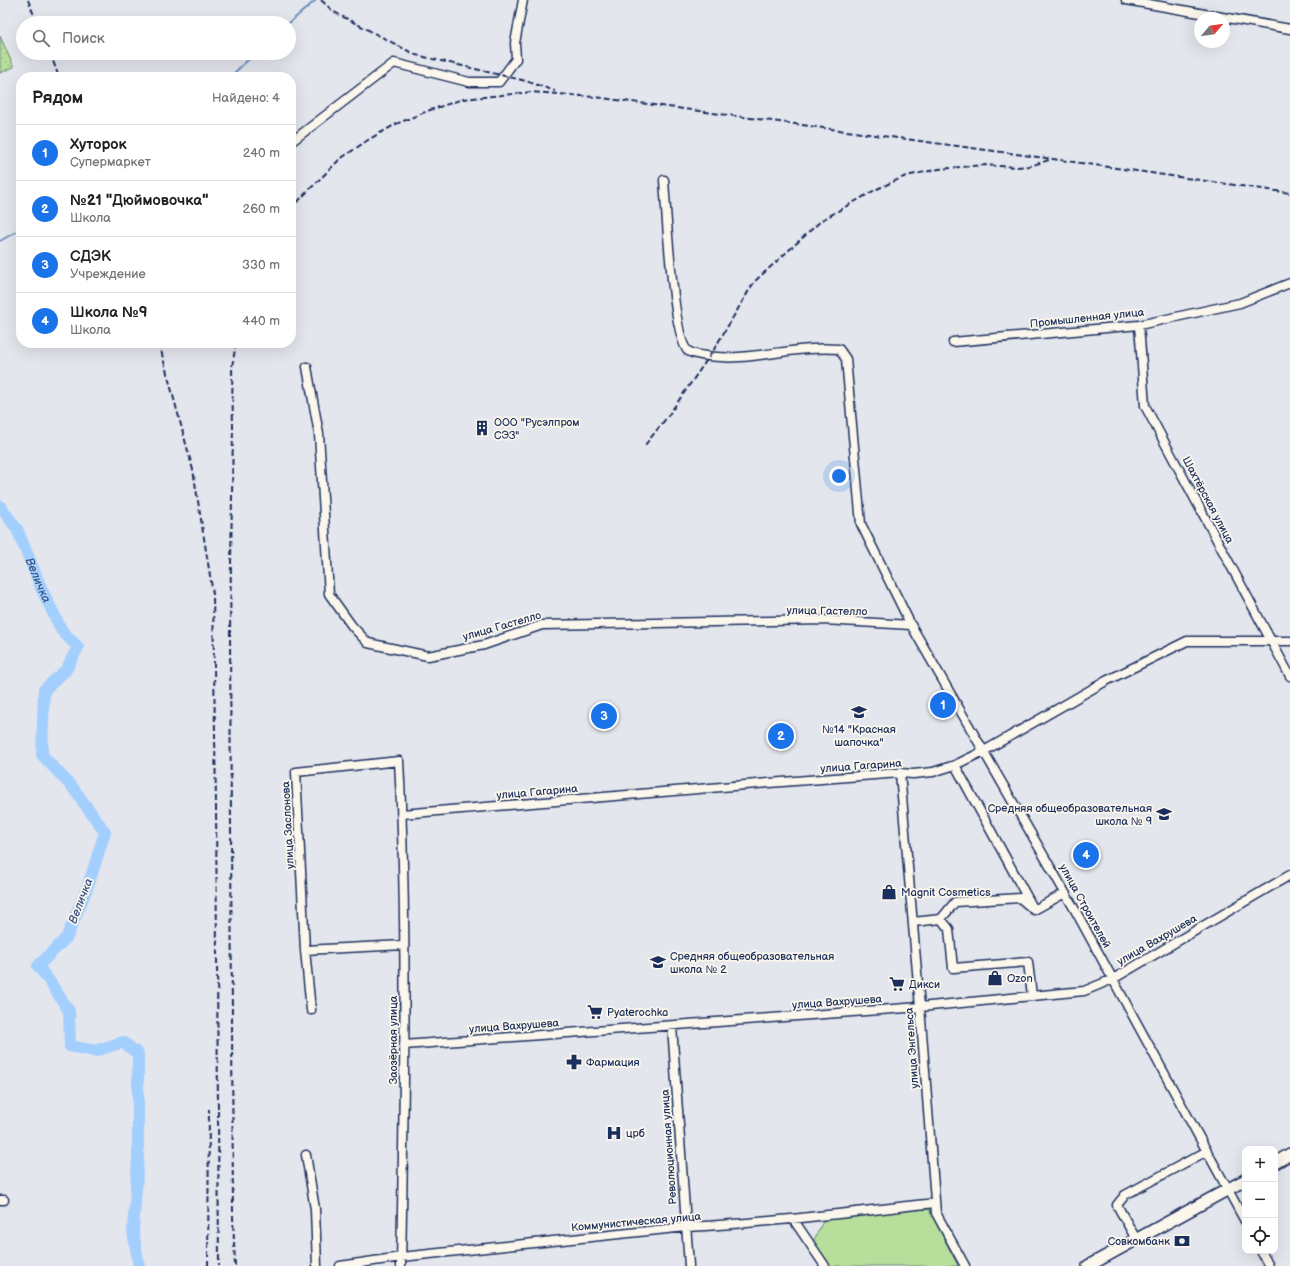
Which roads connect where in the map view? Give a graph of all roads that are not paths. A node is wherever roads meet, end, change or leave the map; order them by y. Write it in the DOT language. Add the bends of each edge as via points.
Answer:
graph roads {
  1 [pos="523,0"];
  2 [pos="1126,0"];
  3 [pos="1290,29"];
  4 [pos="296,138"];
  5 [pos="664,180"];
  6 [pos="1290,284"];
  7 [pos="1139,325"];
  8 [pos="953,342"];
  9 [pos="306,367"];
  10 [pos="911,626"];
  11 [pos="1270,640"];
  12 [pos="1290,641"];
  13 [pos="1290,676"];
  14 [pos="984,751"];
  15 [pos="955,765"];
  16 [pos="900,774"];
  17 [pos="402,814"];
  18 [pos="1290,875"];
  19 [pos="1065,893"];
  20 [pos="1034,910"];
  21 [pos="942,919"];
  22 [pos="913,922"];
  23 [pos="404,945"];
  24 [pos="305,950"];
  25 [pos="1113,979"];
  26 [pos="1032,996"];
  27 [pos="920,1007"];
  28 [pos="310,1010"];
  29 [pos="672,1026"];
  30 [pos="404,1045"];
  31 [pos="1207,1151"];
  32 [pos="1290,1154"];
  33 [pos="306,1156"];
  34 [pos="1278,1161"];
  35 [pos="1242,1182"];
  36 [pos="1228,1189"];
  37 [pos="935,1203"];
  38 [pos="793,1218"];
  39 [pos="1243,1218"];
  40 [pos="686,1227"];
  41 [pos="1136,1239"];
  42 [pos="1263,1254"];
  43 [pos="402,1257"];
  44 [pos="317,1266"];
  45 [pos="340,1266"];
  46 [pos="401,1266"];
  47 [pos="690,1266"];
  48 [pos="825,1266"];
  49 [pos="965,1266"];
  50 [pos="1088,1266"];
  51 [pos="1269,1266"];
  1 -- 4 [label="street" via="515,42 516,59 499,82 469,82 394,64"];
  2 -- 3 [label="street"];
  5 -- 10 [label="street, улица Строителей" via="673,292 682,342 688,350 700,355 738,357 822,347 839,349 846,359 861,524"];
  6 -- 7 [label="street, Промышленная улица" via="1240,302"];
  7 -- 8 [label="street, Промышленная улица"];
  7 -- 11 [label="street, Шахтёрская улица" via="1145,406"];
  9 -- 10 [label="street, улица Гастелло" via="319,434 329,594 368,643 428,656 484,645 542,625 824,620"];
  10 -- 14 [label="street, улица Строителей"];
  11 -- 12 [label="street, улица Гагарина"];
  11 -- 13 [label="street, Шахтёрская улица"];
  11 -- 14 [label="street, улица Гагарина" via="1187,642 1106,681"];
  14 -- 15 [label="street, улица Гагарина"];
  14 -- 19 [label="street, улица Строителей"];
  15 -- 16 [label="street, улица Гагарина" via="933,772"];
  15 -- 20 [label="street"];
  16 -- 17 [label="street, улица Гагарина"];
  16 -- 22 [label="street, улица Энгельса"];
  17 -- 23 [label="street, Заозёрная улица"];
  17 -- 24 [label="street, улица Заслонова" via="399,761 296,772"];
  18 -- 25 [label="street, улица Вахрушева"];
  19 -- 20 [label="street"];
  19 -- 25 [label="street, улица Строителей"];
  20 -- 21 [label="street" via="1020,898 955,902"];
  21 -- 22 [label="street"];
  21 -- 26 [label="street" via="949,929 953,968 1028,962"];
  22 -- 27 [label="street, улица Энгельса"];
  23 -- 24 [label="street"];
  23 -- 30 [label="street, Заозёрная улица"];
  24 -- 28 [label="street, улица Заслонова"];
  25 -- 26 [label="street, улица Вахрушева" via="1084,991"];
  25 -- 31 [label="street, улица Строителей"];
  26 -- 27 [label="street, улица Вахрушева"];
  27 -- 29 [label="street, улица Вахрушева"];
  27 -- 37 [label="street, улица Энгельса"];
  29 -- 30 [label="street, улица Вахрушева"];
  29 -- 40 [label="street, Революционная улица"];
  30 -- 43 [label="street, Заозёрная улица"];
  31 -- 36 [label="street, улица Строителей"];
  31 -- 41 [label="street" via="1126,1195 1117,1205"];
  32 -- 34 [label="main road"];
  33 -- 44 [label="street" via="316,1210"];
  35 -- 36 [label="main road"];
  36 -- 39 [label="street, улица Строителей"];
  36 -- 41 [label="main road"];
  37 -- 38 [label="street, Коммунистическая улица"];
  37 -- 49 [label="street, улица Энгельса" via="936,1213"];
  38 -- 40 [label="street, Коммунистическая улица"];
  38 -- 48 [label="street"];
  40 -- 43 [label="street, Коммунистическая улица"];
  40 -- 47 [label="street, Революционная улица"];
  41 -- 50 [label="main road"];
  42 -- 51 [label="street"];
  43 -- 45 [label="street, Коммунистическая улица"];
  43 -- 46 [label="street, Заозёрная улица"];
}
